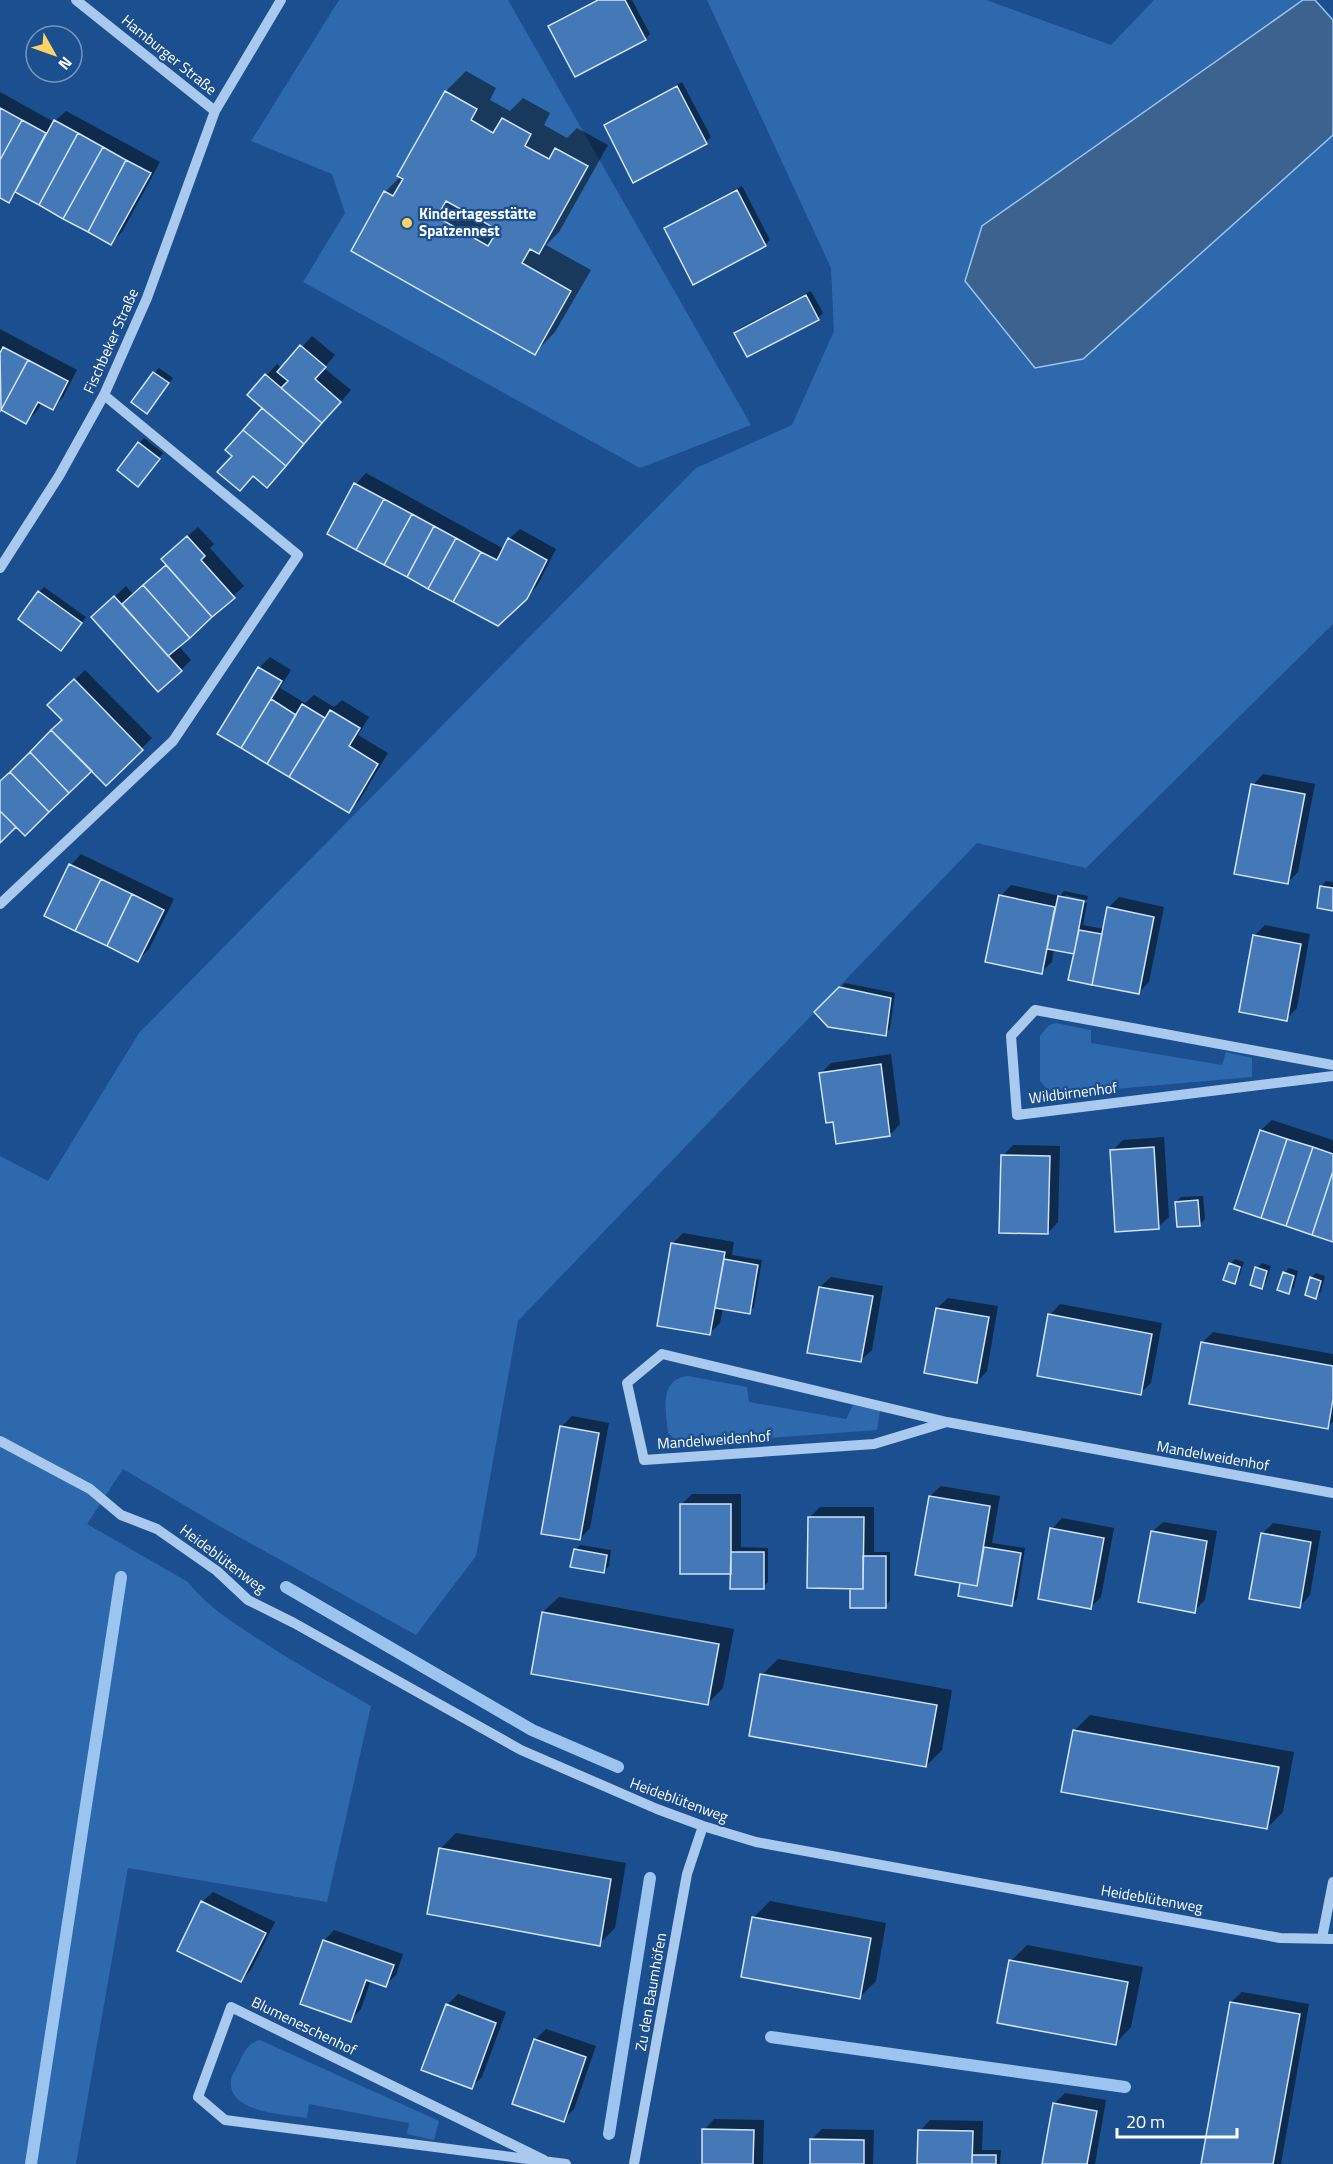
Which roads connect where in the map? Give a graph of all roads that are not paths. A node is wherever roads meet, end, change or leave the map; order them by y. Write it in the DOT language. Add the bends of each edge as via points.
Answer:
graph roads {
  1 [pos="76,0"];
  2 [pos="281,0"];
  3 [pos="215,111"];
  4 [pos="104,395"];
  5 [pos="0,568"];
  6 [pos="0,904"];
  7 [pos="1333,1065"];
  8 [pos="1333,1076"];
  9 [pos="947,1422"];
  10 [pos="0,1441"];
  11 [pos="1333,1494"];
  12 [pos="703,1826"];
  13 [pos="1333,1882"];
  14 [pos="1328,1939"];
  15 [pos="544,2160"];
  16 [pos="566,2164"];
  17 [pos="634,2164"];
  1 -- 3 [label="street, Hamburger Straße"];
  2 -- 3 [label="street, Fischbeker Straße"];
  3 -- 4 [label="street, Fischbeker Straße" via="147,298"];
  4 -- 5 [label="street, Fischbeker Straße" via="59,476"];
  4 -- 6 [label="street" via="298,555 173,741"];
  7 -- 8 [label="street, Wildbirnenhof" via="1035,1010 1011,1036 1017,1115"];
  9 -- 9 [label="street, Mandelweidenhof" via="662,1354 627,1383 644,1460 874,1444"];
  9 -- 11 [label="street, Mandelweidenhof"];
  10 -- 12 [label="street, Heideblütenweg" via="90,1489 121,1515 157,1529 209,1565 248,1600 436,1704 563,1770"];
  12 -- 14 [label="street, Heideblütenweg" via="756,1842 1280,1938"];
  12 -- 17 [label="street, Zu den Baumhöfen" via="687,1874"];
  13 -- 14 [label="street"];
  15 -- 15 [label="street, Blumeneschenhof" via="231,2007 198,2097 225,2120"];
  15 -- 16 [label="street, Blumeneschenhof"];
}
